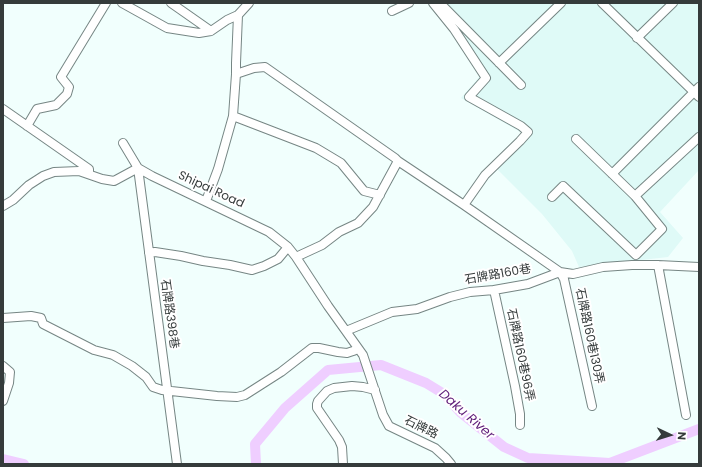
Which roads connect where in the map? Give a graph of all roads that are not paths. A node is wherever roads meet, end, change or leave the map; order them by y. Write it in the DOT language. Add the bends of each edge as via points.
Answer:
graph roads {
  1 [pos="106,3"];
  2 [pos="122,3"];
  3 [pos="171,3"];
  4 [pos="249,3"];
  5 [pos="409,3"];
  6 [pos="433,3"];
  7 [pos="440,3"];
  8 [pos="561,3"];
  9 [pos="602,3"];
  10 [pos="673,3"];
  11 [pos="392,11"];
  12 [pos="238,15"];
  13 [pos="211,31"];
  14 [pos="637,38"];
  15 [pos="500,63"];
  16 [pos="236,74"];
  17 [pos="521,85"];
  18 [pos="697,92"];
  19 [pos="3,109"];
  20 [pos="233,116"];
  21 [pos="27,126"];
  22 [pos="699,137"];
  23 [pos="576,140"];
  24 [pos="123,143"];
  25 [pos="398,161"];
  26 [pos="138,168"];
  27 [pos="89,174"];
  28 [pos="612,174"];
  29 [pos="380,195"];
  30 [pos="635,196"];
  31 [pos="552,197"];
  32 [pos="206,201"];
  33 [pos="464,205"];
  34 [pos="3,206"];
  35 [pos="288,247"];
  36 [pos="149,253"];
  37 [pos="296,257"];
  38 [pos="658,265"];
  39 [pos="699,267"];
  40 [pos="560,272"];
  41 [pos="494,290"];
  42 [pos="3,318"];
  43 [pos="346,331"];
  44 [pos="360,352"];
  45 [pos="3,366"];
  46 [pos="167,390"];
  47 [pos="375,390"];
  48 [pos="3,401"];
  49 [pos="592,406"];
  50 [pos="686,414"];
  51 [pos="520,425"];
  52 [pos="177,464"];
  53 [pos="343,464"];
  54 [pos="452,464"];
  1 -- 21 [label="street" via="61,77 69,87 67,94 56,104 37,109"];
  2 -- 13 [label="street" via="167,28 199,33"];
  3 -- 13 [label="street"];
  4 -- 12 [label="street"];
  5 -- 11 [label="street"];
  6 -- 33 [label="street" via="454,29 486,78 469,97 528,132 485,175"];
  7 -- 15 [label="street"];
  8 -- 15 [label="street"];
  9 -- 14 [label="street"];
  10 -- 14 [label="street"];
  12 -- 13 [label="street"];
  12 -- 16 [label="street"];
  14 -- 18 [label="street"];
  15 -- 17 [label="street"];
  16 -- 20 [label="street"];
  16 -- 25 [label="street" via="265,67"];
  18 -- 28 [label="street"];
  19 -- 21 [label="street"];
  20 -- 29 [label="street" via="316,148 341,163 364,191"];
  20 -- 32 [label="street"];
  21 -- 27 [label="street" via="89,169"];
  22 -- 30 [label="street"];
  23 -- 28 [label="street"];
  24 -- 26 [label="street"];
  25 -- 29 [label="street"];
  25 -- 33 [label="street"];
  26 -- 27 [label="street" via="114,181"];
  26 -- 32 [label="street, Shipai Road"];
  26 -- 36 [label="street, 石牌路398巷"];
  27 -- 34 [label="street" via="71,171 54,172 43,176"];
  28 -- 30 [label="street"];
  29 -- 37 [label="street" via="373,208 358,223 340,232 322,246"];
  30 -- 31 [label="street" via="662,229 636,255 563,186"];
  32 -- 35 [label="street, Shipai Road" via="269,232"];
  33 -- 40 [label="street"];
  35 -- 36 [label="street" via="278,259 252,270 181,256"];
  35 -- 37 [label="street, Shipai Road"];
  36 -- 46 [label="street, 石牌路398巷"];
  37 -- 43 [label="street, Shipai Road"];
  38 -- 39 [label="street, 石牌路160巷"];
  38 -- 40 [label="street, 石牌路160巷" via="603,268 573,274"];
  38 -- 50 [label="street"];
  40 -- 41 [label="street, 石牌路160巷" via="528,284"];
  40 -- 49 [label="street, 石牌路160巷130弄" via="564,279"];
  41 -- 43 [label="street, 石牌路160巷" via="470,292 417,309 392,312"];
  41 -- 51 [label="street, 石牌路160巷96弄" via="515,386"];
  42 -- 46 [label="street" via="41,318 42,324 94,350 113,355 146,377 153,387"];
  43 -- 44 [label="street, Shipai Road"];
  44 -- 46 [label="street" via="347,353 312,348 281,372 245,395 237,397"];
  44 -- 47 [label="street, 石牌路"];
  45 -- 48 [label="street" via="10,372"];
  46 -- 52 [label="street, 石牌路398巷"];
  47 -- 53 [label="street" via="352,386 334,388 327,391 318,401 317,408 342,447"];
  47 -- 54 [label="street, 石牌路" via="389,426 435,448"];
}
